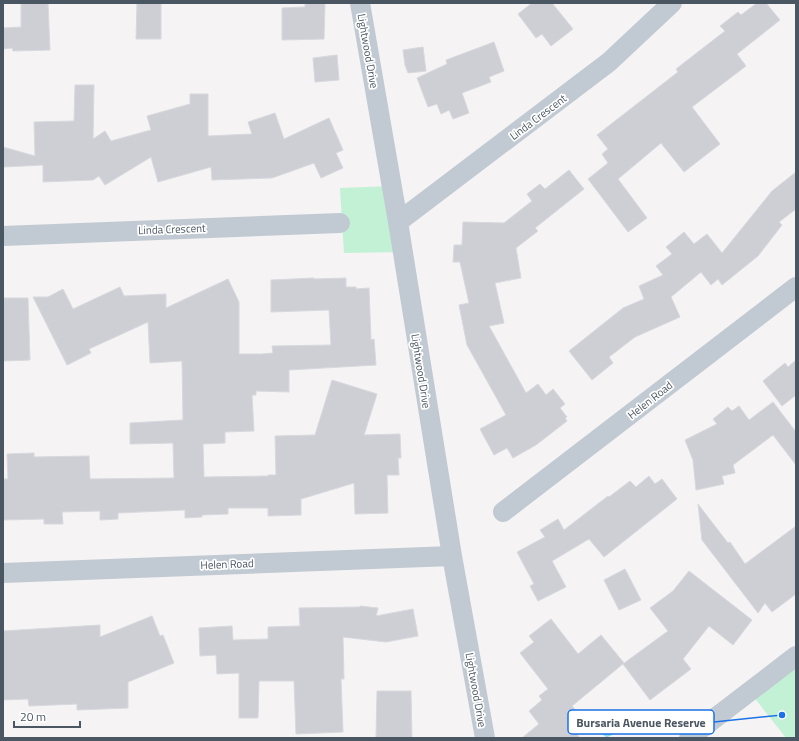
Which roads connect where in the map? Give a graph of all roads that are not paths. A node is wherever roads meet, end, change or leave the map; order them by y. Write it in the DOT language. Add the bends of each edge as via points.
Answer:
graph roads {
  1 [pos="360,3"];
  2 [pos="672,3"];
  3 [pos="340,222"];
  4 [pos="398,222"];
  5 [pos="3,236"];
  6 [pos="796,287"];
  7 [pos="503,512"];
  8 [pos="452,556"];
  9 [pos="3,573"];
  10 [pos="796,656"];
  11 [pos="485,738"];
  12 [pos="688,738"];
  1 -- 4 [label="street, Lightwood Drive"];
  2 -- 4 [label="street, Linda Crescent" via="609,62"];
  3 -- 5 [label="street, Linda Crescent"];
  4 -- 8 [label="street, Lightwood Drive"];
  6 -- 7 [label="street, Helen Road"];
  8 -- 9 [label="street, Helen Road"];
  8 -- 11 [label="street, Lightwood Drive"];
  10 -- 12 [label="street"];
}
